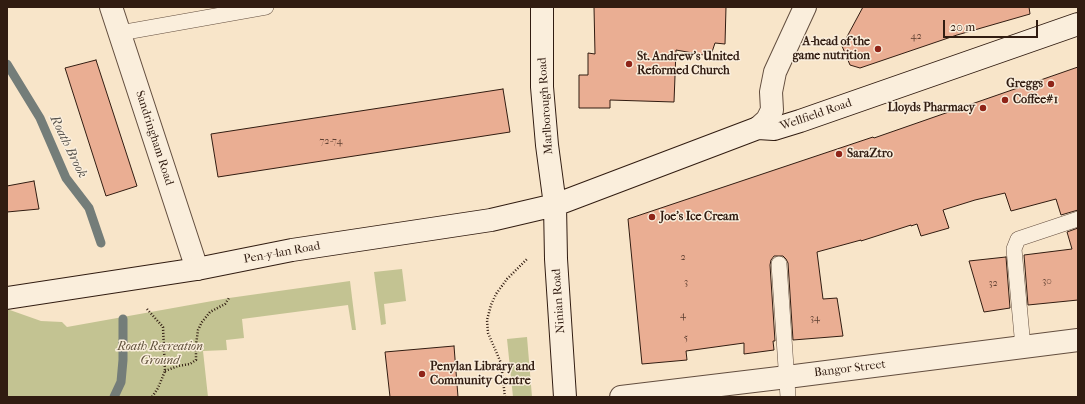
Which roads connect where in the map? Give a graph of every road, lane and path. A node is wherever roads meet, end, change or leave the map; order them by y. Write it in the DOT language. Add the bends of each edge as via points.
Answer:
graph roads {
  1 [pos="111,7"];
  2 [pos="266,7"];
  3 [pos="542,7"];
  4 [pos="805,7"];
  5 [pos="1078,24"];
  6 [pos="120,33"];
  7 [pos="758,128"];
  8 [pos="555,205"];
  9 [pos="1078,219"];
  10 [pos="779,264"];
  11 [pos="197,269"];
  12 [pos="507,279"];
  13 [pos="7,298"];
  14 [pos="229,298"];
  15 [pos="147,309"];
  16 [pos="1078,340"];
  17 [pos="1023,347"];
  18 [pos="165,371"];
  19 [pos="787,387"];
  20 [pos="152,397"];
  21 [pos="504,397"];
  22 [pos="565,397"];
  23 [pos="621,397"];
  1 -- 6 [label="street, Sandringham Road"];
  2 -- 6 [label="lane"];
  3 -- 8 [label="street, Marlborough Road" via="542,87"];
  4 -- 7 [label="street" via="775,72 771,92 772,110 767,120"];
  5 -- 7 [label="street, Wellfield Road" via="800,121 774,129"];
  6 -- 11 [label="street, Sandringham Road"];
  7 -- 8 [label="street, Wellfield Road"];
  8 -- 11 [label="street, Pen-y-lan Road" via="491,220 292,250"];
  8 -- 22 [label="street, Ninian Road"];
  9 -- 17 [label="lane" via="1018,239 1014,249"];
  10 -- 19 [label="lane"];
  11 -- 13 [label="street, Pen-y-lan Road"];
  12 -- 21 [label="path" via="496,294 487,320 488,333 501,363"];
  14 -- 18 [label="path" via="225,304 210,312 202,322 198,330 196,360"];
  15 -- 18 [label="path" via="163,327"];
  16 -- 17 [label="street, Bangor Street"];
  17 -- 19 [label="street, Bangor Street"];
  18 -- 20 [label="path"];
  19 -- 23 [label="street, Bangor Street"];
}
